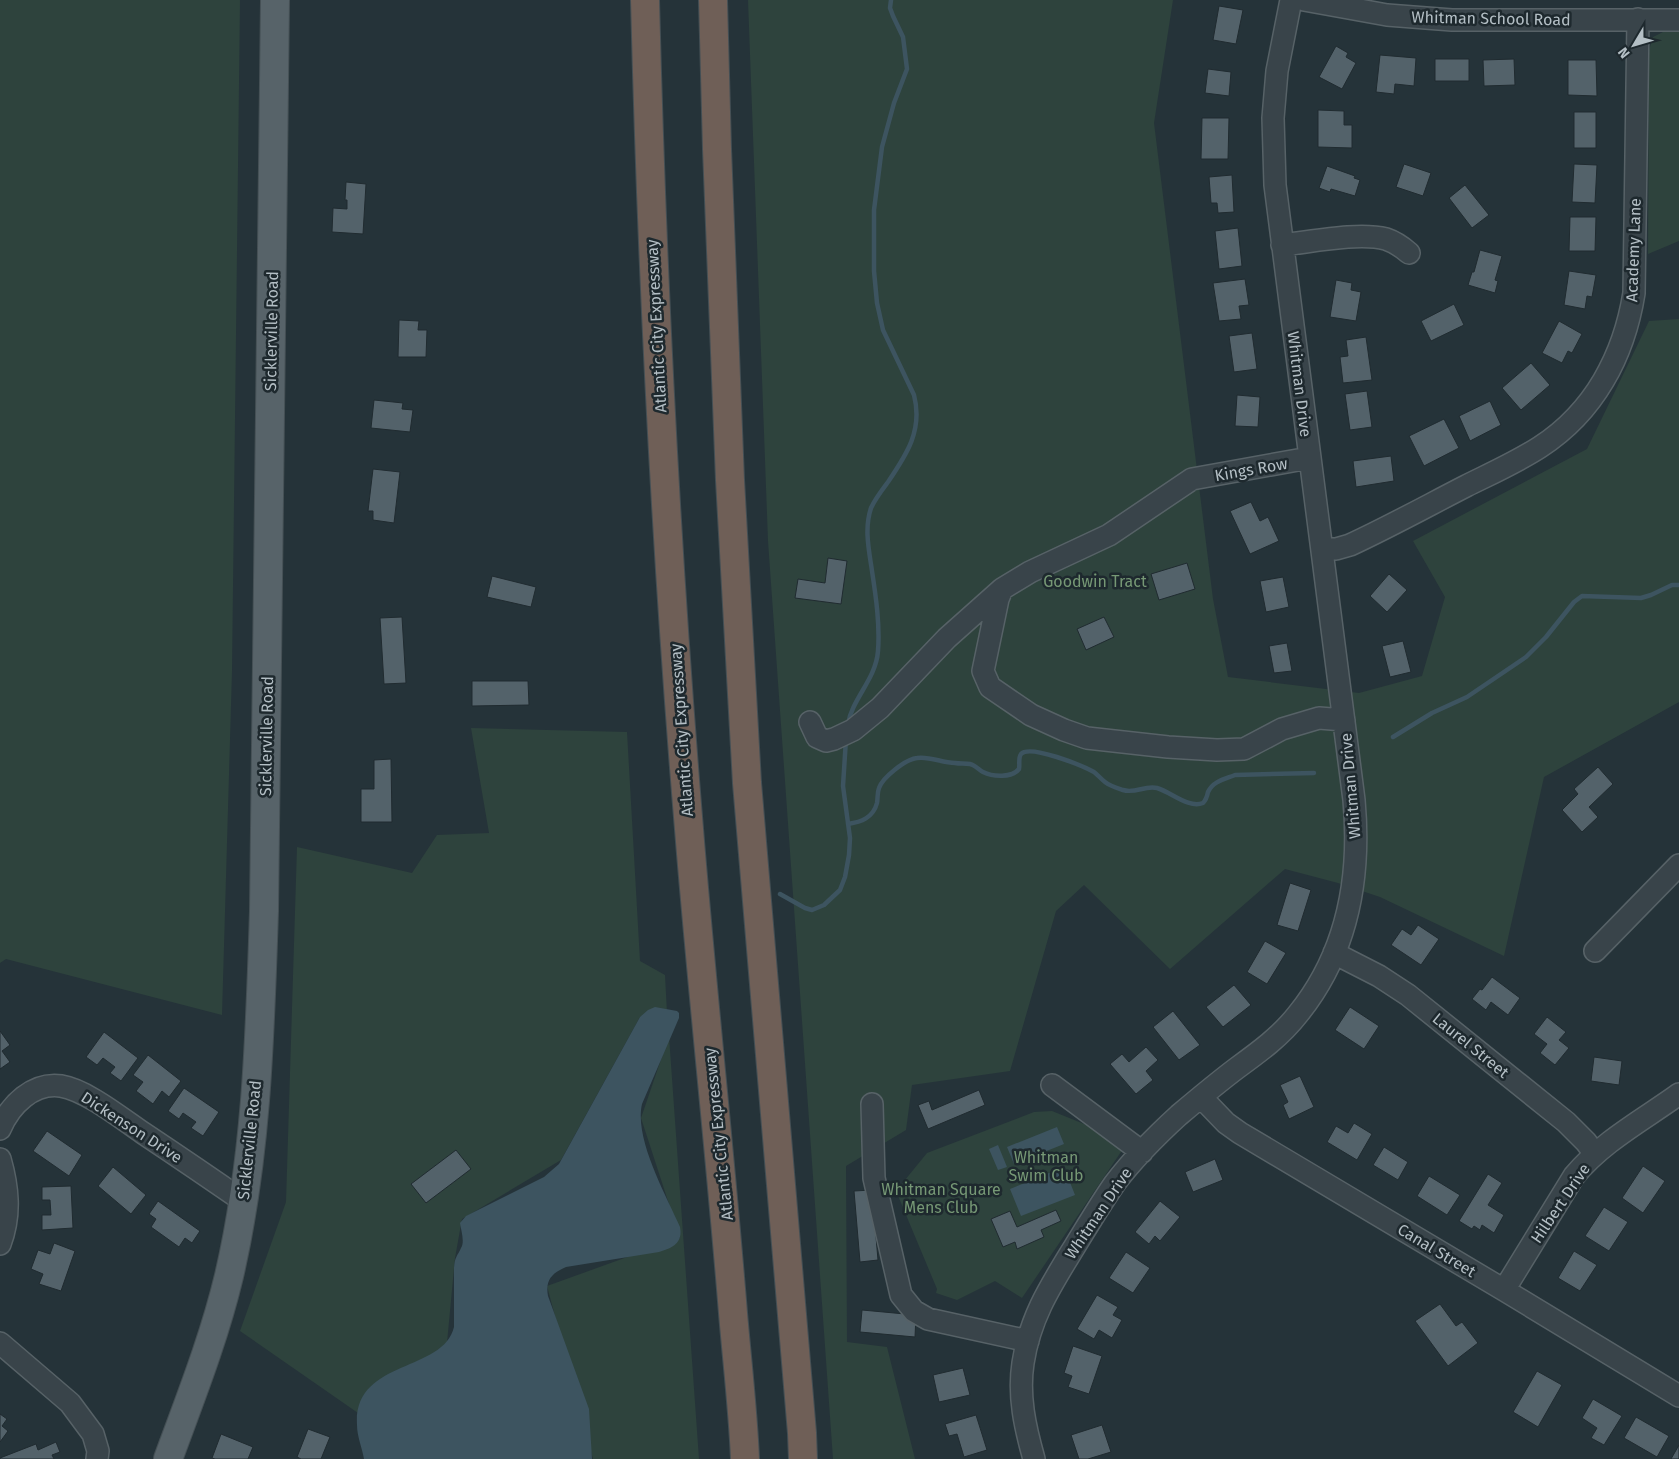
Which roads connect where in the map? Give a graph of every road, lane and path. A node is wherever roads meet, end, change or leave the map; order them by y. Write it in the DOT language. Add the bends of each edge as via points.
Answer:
graph roads {
  1 [pos="275,0"];
  2 [pos="645,0"];
  3 [pos="713,0"];
  4 [pos="1292,0"];
  5 [pos="1304,0"];
  6 [pos="1638,19"];
  7 [pos="1679,20"];
  8 [pos="1282,246"];
  9 [pos="1409,252"];
  10 [pos="1309,458"];
  11 [pos="1322,549"];
  12 [pos="1002,589"];
  13 [pos="1344,720"];
  14 [pos="810,722"];
  15 [pos="1679,865"];
  16 [pos="1595,952"];
  17 [pos="1334,953"];
  18 [pos="1052,1085"];
  19 [pos="1679,1094"];
  20 [pos="1201,1097"];
  21 [pos="872,1104"];
  22 [pos="0,1128"];
  23 [pos="1142,1152"];
  24 [pos="1595,1154"];
  25 [pos="0,1159"];
  26 [pos="243,1201"];
  27 [pos="0,1244"];
  28 [pos="1504,1290"];
  29 [pos="1028,1341"];
  30 [pos="0,1343"];
  31 [pos="1679,1396"];
  32 [pos="97,1459"];
  33 [pos="168,1459"];
  34 [pos="746,1459"];
  35 [pos="803,1459"];
  36 [pos="1034,1459"];
  1 -- 26 [label="main road, Sicklerville Road" via="264,910 253,1124"];
  2 -- 34 [label="highway, Atlantic City Expressway" via="658,368 671,587 689,827"];
  3 -- 35 [label="highway" via="730,480 747,773"];
  4 -- 8 [label="street, Whitman Drive" via="1277,71 1273,118 1274,185"];
  5 -- 6 [label="street, Whitman School Road" via="1387,15 1452,20"];
  6 -- 7 [label="street, Whitman School Road"];
  6 -- 11 [label="street, Academy Lane" via="1634,293 1620,348 1602,385 1582,413 1540,448 1356,542 1336,549"];
  8 -- 9 [label="street" via="1363,236 1387,240"];
  8 -- 10 [label="street, Whitman Drive"];
  10 -- 11 [label="street, Whitman Drive"];
  10 -- 12 [label="street, Kings Row" via="1192,479 1109,535 1030,572"];
  11 -- 13 [label="street, Whitman Drive"];
  12 -- 13 [label="street" via="983,671 990,688 1031,715 1064,730 1087,738 1217,750 1244,749 1282,729 1319,718"];
  12 -- 14 [label="street" via="946,638 880,708 852,730 826,741 817,737"];
  13 -- 17 [label="street, Whitman Drive" via="1356,818 1356,859 1352,896"];
  15 -- 16 [label="street"];
  17 -- 20 [label="street, Whitman Drive" via="1323,976 1286,1028"];
  17 -- 24 [label="street, Laurel Street" via="1408,995 1566,1122"];
  18 -- 23 [label="street"];
  19 -- 24 [label="street, Hilbert Drive"];
  20 -- 23 [label="street, Whitman Drive"];
  20 -- 28 [label="street, Canal Street" via="1240,1133"];
  21 -- 29 [label="street" via="874,1178 901,1295 914,1311 928,1319"];
  22 -- 26 [label="street, Dickenson Drive" via="14,1104 37,1089 60,1086 74,1090"];
  23 -- 29 [label="street, Whitman Drive" via="1108,1194 1049,1288"];
  24 -- 28 [label="street, Hilbert Drive" via="1574,1176"];
  25 -- 27 [label="street" via="8,1216"];
  26 -- 33 [label="main road, Sicklerville Road" via="218,1316"];
  28 -- 31 [label="street, Canal Street"];
  29 -- 36 [label="street, Whitman Drive" via="1021,1398"];
  30 -- 32 [label="street" via="70,1403 94,1434"];
}
